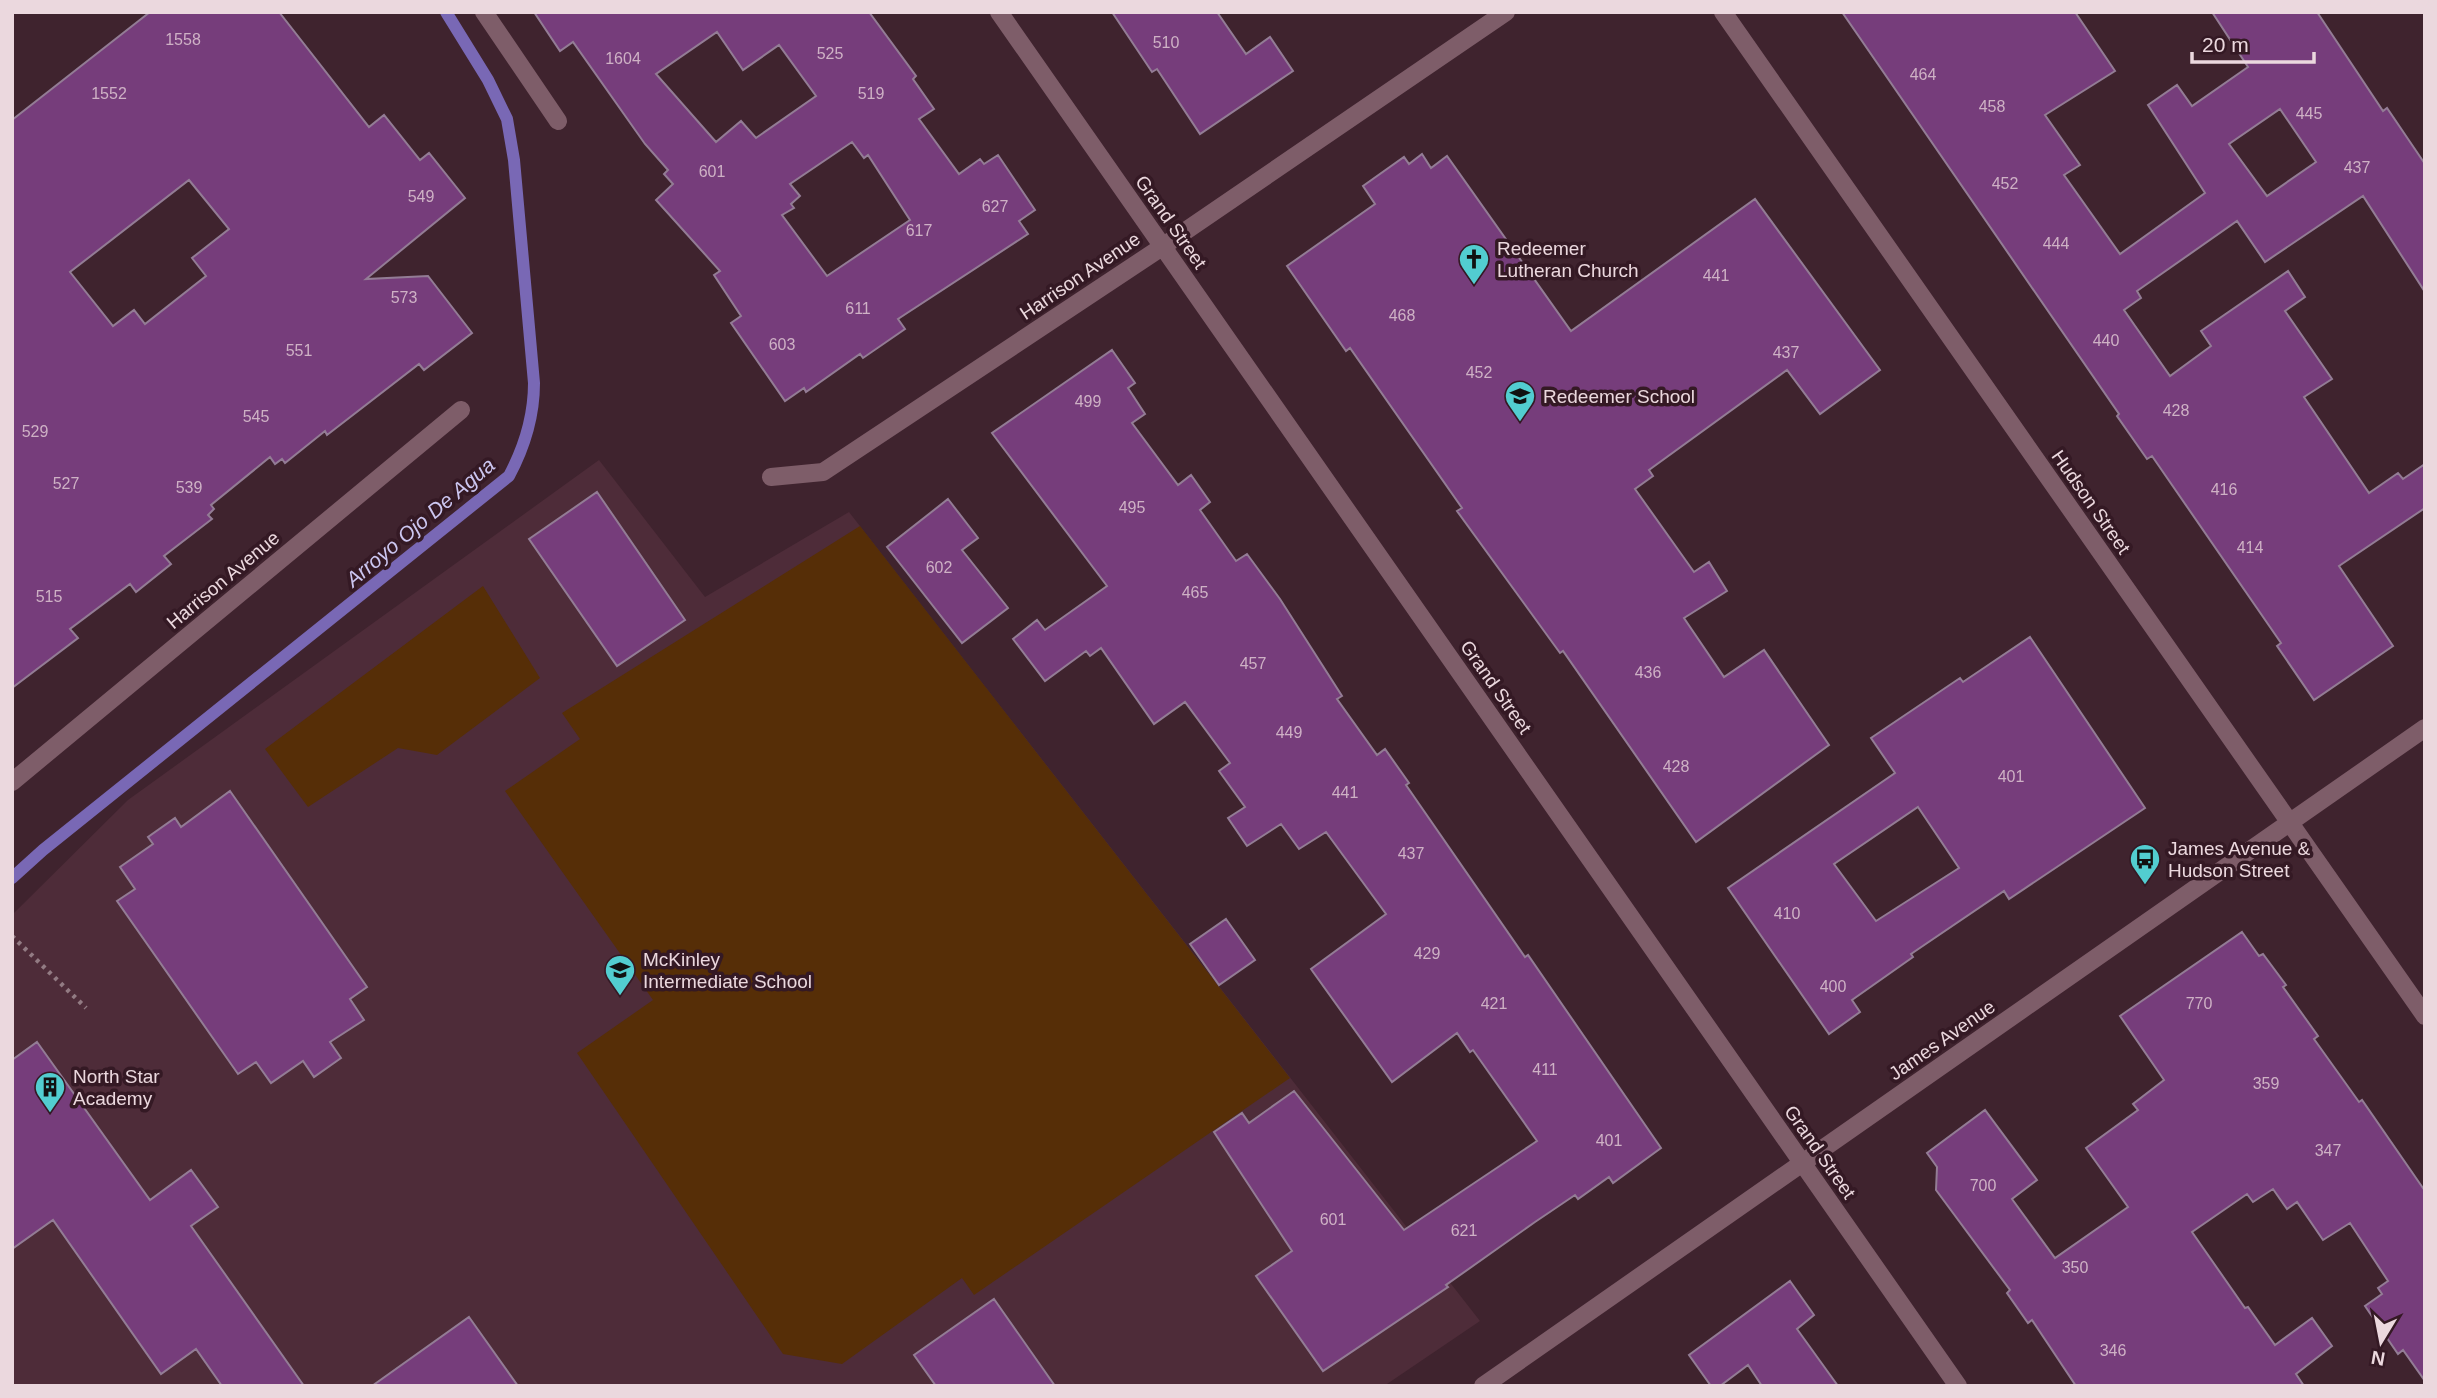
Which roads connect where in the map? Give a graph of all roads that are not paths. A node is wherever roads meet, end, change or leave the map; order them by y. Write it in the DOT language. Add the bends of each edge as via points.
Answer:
graph roads {
  1 [pos="484,12"];
  2 [pos="999,12"];
  3 [pos="1506,12"];
  4 [pos="1723,12"];
  5 [pos="558,121"];
  6 [pos="1162,247"];
  7 [pos="461,410"];
  8 [pos="771,477"];
  9 [pos="2425,728"];
  10 [pos="12,782"];
  11 [pos="2291,823"];
  12 [pos="2425,1016"];
  13 [pos="1803,1163"];
  14 [pos="1483,1386"];
  15 [pos="1958,1386"];
  1 -- 5 [label="street"];
  2 -- 6 [label="street, Grand Street"];
  3 -- 6 [label="street, Harrison Avenue"];
  4 -- 11 [label="street, Hudson Street"];
  6 -- 8 [label="street, Harrison Avenue" via="824,472"];
  6 -- 13 [label="street, Grand Street"];
  7 -- 10 [label="street, Harrison Avenue"];
  9 -- 11 [label="street, James Avenue"];
  11 -- 12 [label="street, Hudson Street"];
  11 -- 13 [label="street, James Avenue"];
  13 -- 14 [label="street, James Avenue"];
  13 -- 15 [label="street, Grand Street"];
}
